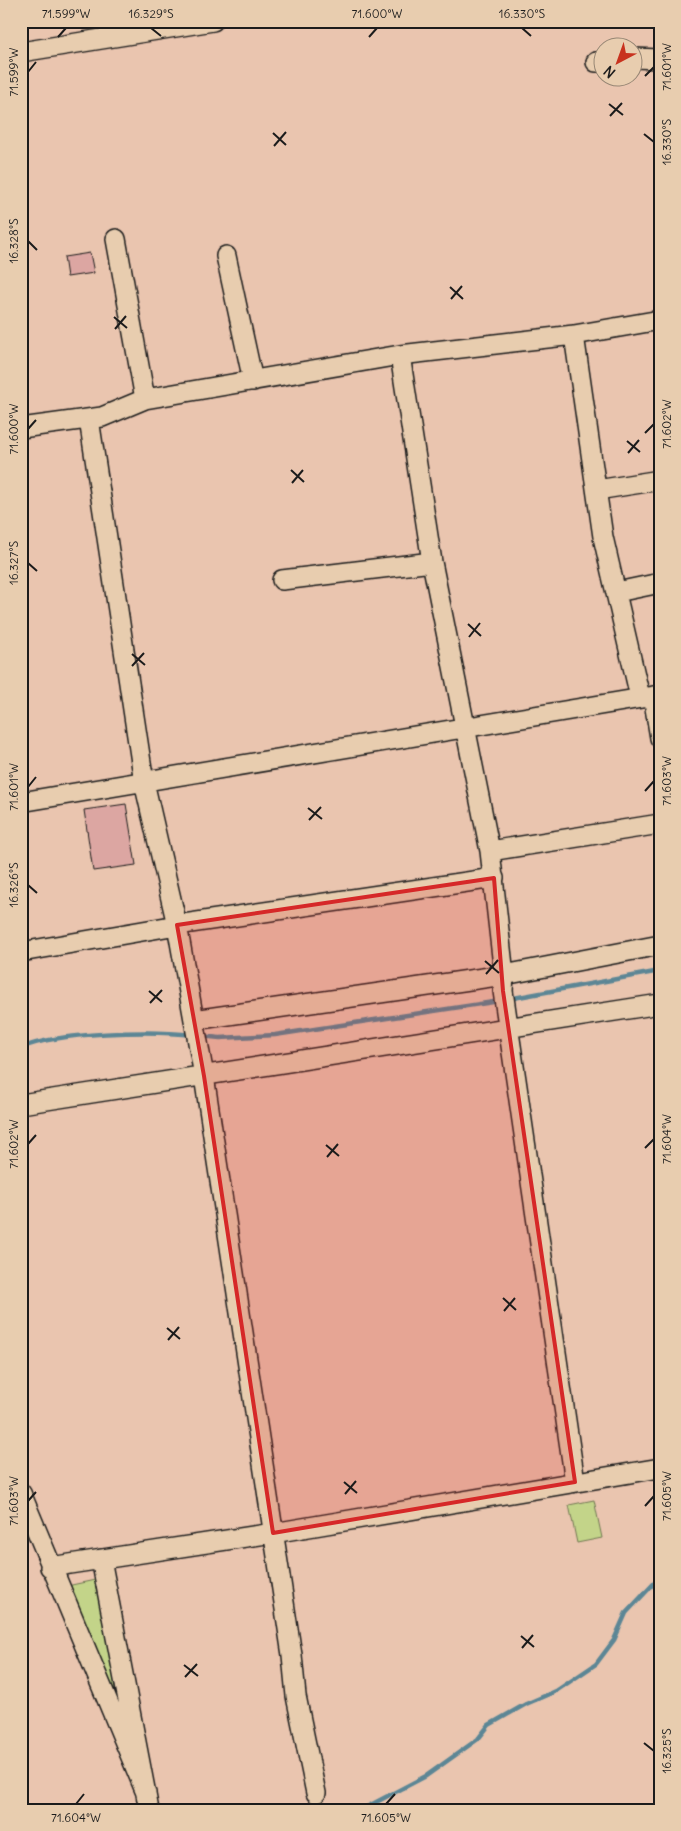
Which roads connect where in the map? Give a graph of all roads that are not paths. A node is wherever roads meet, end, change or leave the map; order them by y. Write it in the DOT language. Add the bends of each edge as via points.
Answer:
graph roads {
  1 [pos="213,21"];
  2 [pos="21,52"];
  3 [pos="644,58"];
  4 [pos="660,59"];
  5 [pos="116,239"];
  6 [pos="226,256"];
  7 [pos="660,320"];
  8 [pos="574,335"];
  9 [pos="400,355"];
  10 [pos="253,380"];
  11 [pos="145,399"];
  12 [pos="89,419"];
  13 [pos="21,428"];
  14 [pos="660,480"];
  15 [pos="597,490"];
  16 [pos="432,562"];
  17 [pos="282,580"];
  18 [pos="660,583"];
  19 [pos="617,592"];
  20 [pos="651,696"];
  21 [pos="466,727"];
  22 [pos="660,738"];
  23 [pos="144,782"];
  24 [pos="21,802"];
  25 [pos="660,824"];
  26 [pos="490,851"];
  27 [pos="494,878"];
  28 [pos="177,925"];
  29 [pos="660,945"];
  30 [pos="21,952"];
  31 [pos="504,975"];
  32 [pos="660,1004"];
  33 [pos="194,1020"];
  34 [pos="509,1028"];
  35 [pos="204,1076"];
  36 [pos="21,1104"];
  37 [pos="660,1468"];
  38 [pos="575,1482"];
  39 [pos="21,1493"];
  40 [pos="273,1533"];
  41 [pos="101,1559"];
  42 [pos="50,1567"];
  43 [pos="316,1793"];
  44 [pos="147,1801"];
  1 -- 2 [label="street"];
  3 -- 4 [label="street"];
  5 -- 11 [label="street"];
  6 -- 10 [label="street"];
  7 -- 8 [label="street"];
  8 -- 9 [label="street"];
  8 -- 15 [label="street"];
  9 -- 10 [label="street"];
  9 -- 16 [label="street"];
  10 -- 11 [label="street"];
  11 -- 12 [label="street"];
  12 -- 13 [label="street"];
  12 -- 23 [label="street"];
  14 -- 15 [label="street"];
  15 -- 19 [label="street" via="603,537"];
  16 -- 17 [label="street"];
  16 -- 21 [label="street"];
  18 -- 19 [label="street"];
  19 -- 20 [label="street"];
  20 -- 21 [label="street"];
  20 -- 22 [label="street"];
  21 -- 23 [label="street"];
  21 -- 26 [label="street"];
  23 -- 24 [label="street"];
  23 -- 28 [label="street"];
  25 -- 26 [label="street"];
  26 -- 27 [label="street"];
  27 -- 28 [label="street"];
  27 -- 31 [label="street"];
  28 -- 30 [label="street"];
  28 -- 33 [label="street"];
  29 -- 31 [label="street"];
  31 -- 33 [label="street"];
  31 -- 34 [label="street"];
  32 -- 34 [label="street"];
  33 -- 35 [label="street"];
  34 -- 35 [label="street"];
  34 -- 38 [label="street"];
  35 -- 36 [label="street"];
  35 -- 40 [label="street"];
  37 -- 38 [label="street"];
  38 -- 40 [label="street"];
  39 -- 42 [label="street"];
  40 -- 41 [label="street"];
  40 -- 43 [label="street" via="296,1696"];
  41 -- 42 [label="street"];
  41 -- 44 [label="street"];
  42 -- 44 [label="street"];
}
